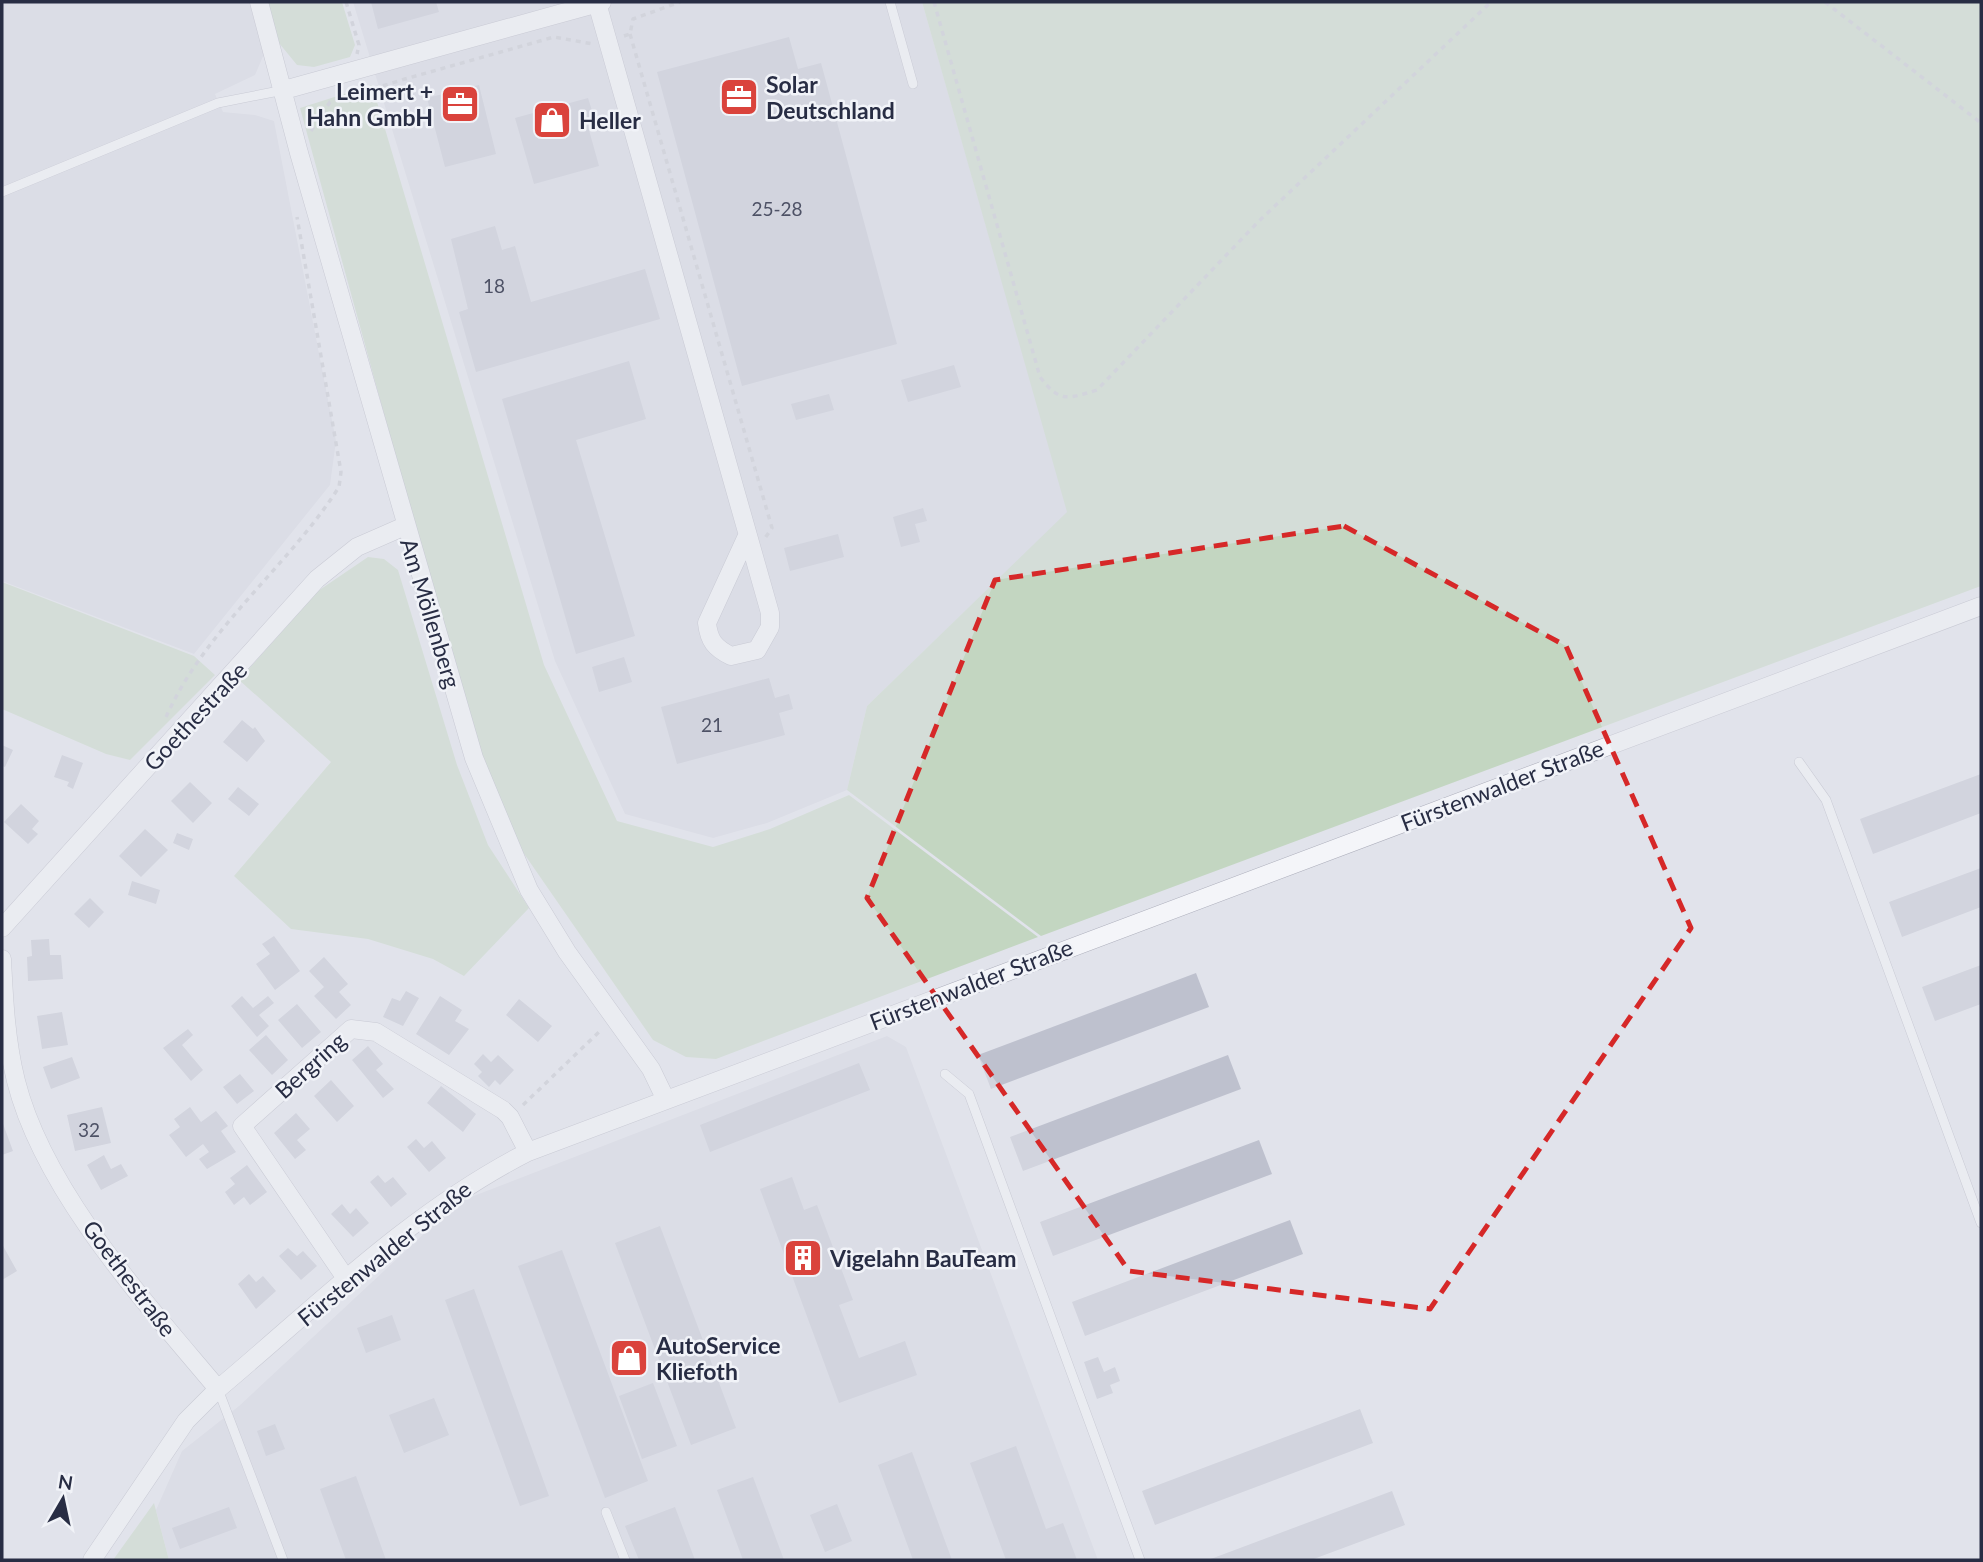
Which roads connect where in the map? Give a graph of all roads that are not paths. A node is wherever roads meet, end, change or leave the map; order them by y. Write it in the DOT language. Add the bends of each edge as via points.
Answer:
graph roads {
  1 [pos="259,2"];
  2 [pos="600,2"];
  3 [pos="890,2"];
  4 [pos="913,84"];
  5 [pos="284,90"];
  6 [pos="2,192"];
  7 [pos="405,526"];
  8 [pos="748,540"];
  9 [pos="1981,606"];
  10 [pos="1799,762"];
  11 [pos="2,928"];
  12 [pos="2,959"];
  13 [pos="946,1074"];
  14 [pos="9,1083"];
  15 [pos="665,1098"];
  16 [pos="528,1152"];
  17 [pos="1981,1223"];
  18 [pos="347,1280"];
  19 [pos="218,1389"];
  20 [pos="606,1512"];
  21 [pos="92,1560"];
  22 [pos="283,1560"];
  23 [pos="625,1560"];
  24 [pos="1140,1560"];
  1 -- 5 [label="street, Am Möllenberg"];
  2 -- 5 [label="street"];
  2 -- 8 [label="street"];
  3 -- 4 [label="lane"];
  5 -- 6 [label="lane" via="218,103"];
  5 -- 7 [label="street, Am Möllenberg"];
  7 -- 11 [label="street, Goethestraße" via="357,547 317,579"];
  7 -- 15 [label="street, Am Möllenberg" via="474,758 506,840 529,890 567,952 651,1069"];
  8 -- 8 [label="street" via="770,627 757,650 731,656 709,638 707,623"];
  9 -- 15 [label="street, Fürstenwalder Straße" via="868,1022 755,1069"];
  10 -- 17 [label="lane" via="1826,800"];
  12 -- 14 [label="street, Goethestraße"];
  13 -- 24 [label="lane" via="969,1094"];
  14 -- 19 [label="street, Goethestraße" via="54,1170 102,1246"];
  15 -- 16 [label="street, Fürstenwalder Straße"];
  16 -- 18 [label="street, Fürstenwalder Straße" via="483,1175 435,1208"];
  16 -- 18 [label="street, Bergring" via="510,1117 376,1032 351,1029 242,1125"];
  18 -- 19 [label="street, Fürstenwalder Straße"];
  19 -- 21 [label="street, Fürstenwalder Straße" via="186,1421"];
  19 -- 22 [label="lane"];
  20 -- 23 [label="lane"];
}
